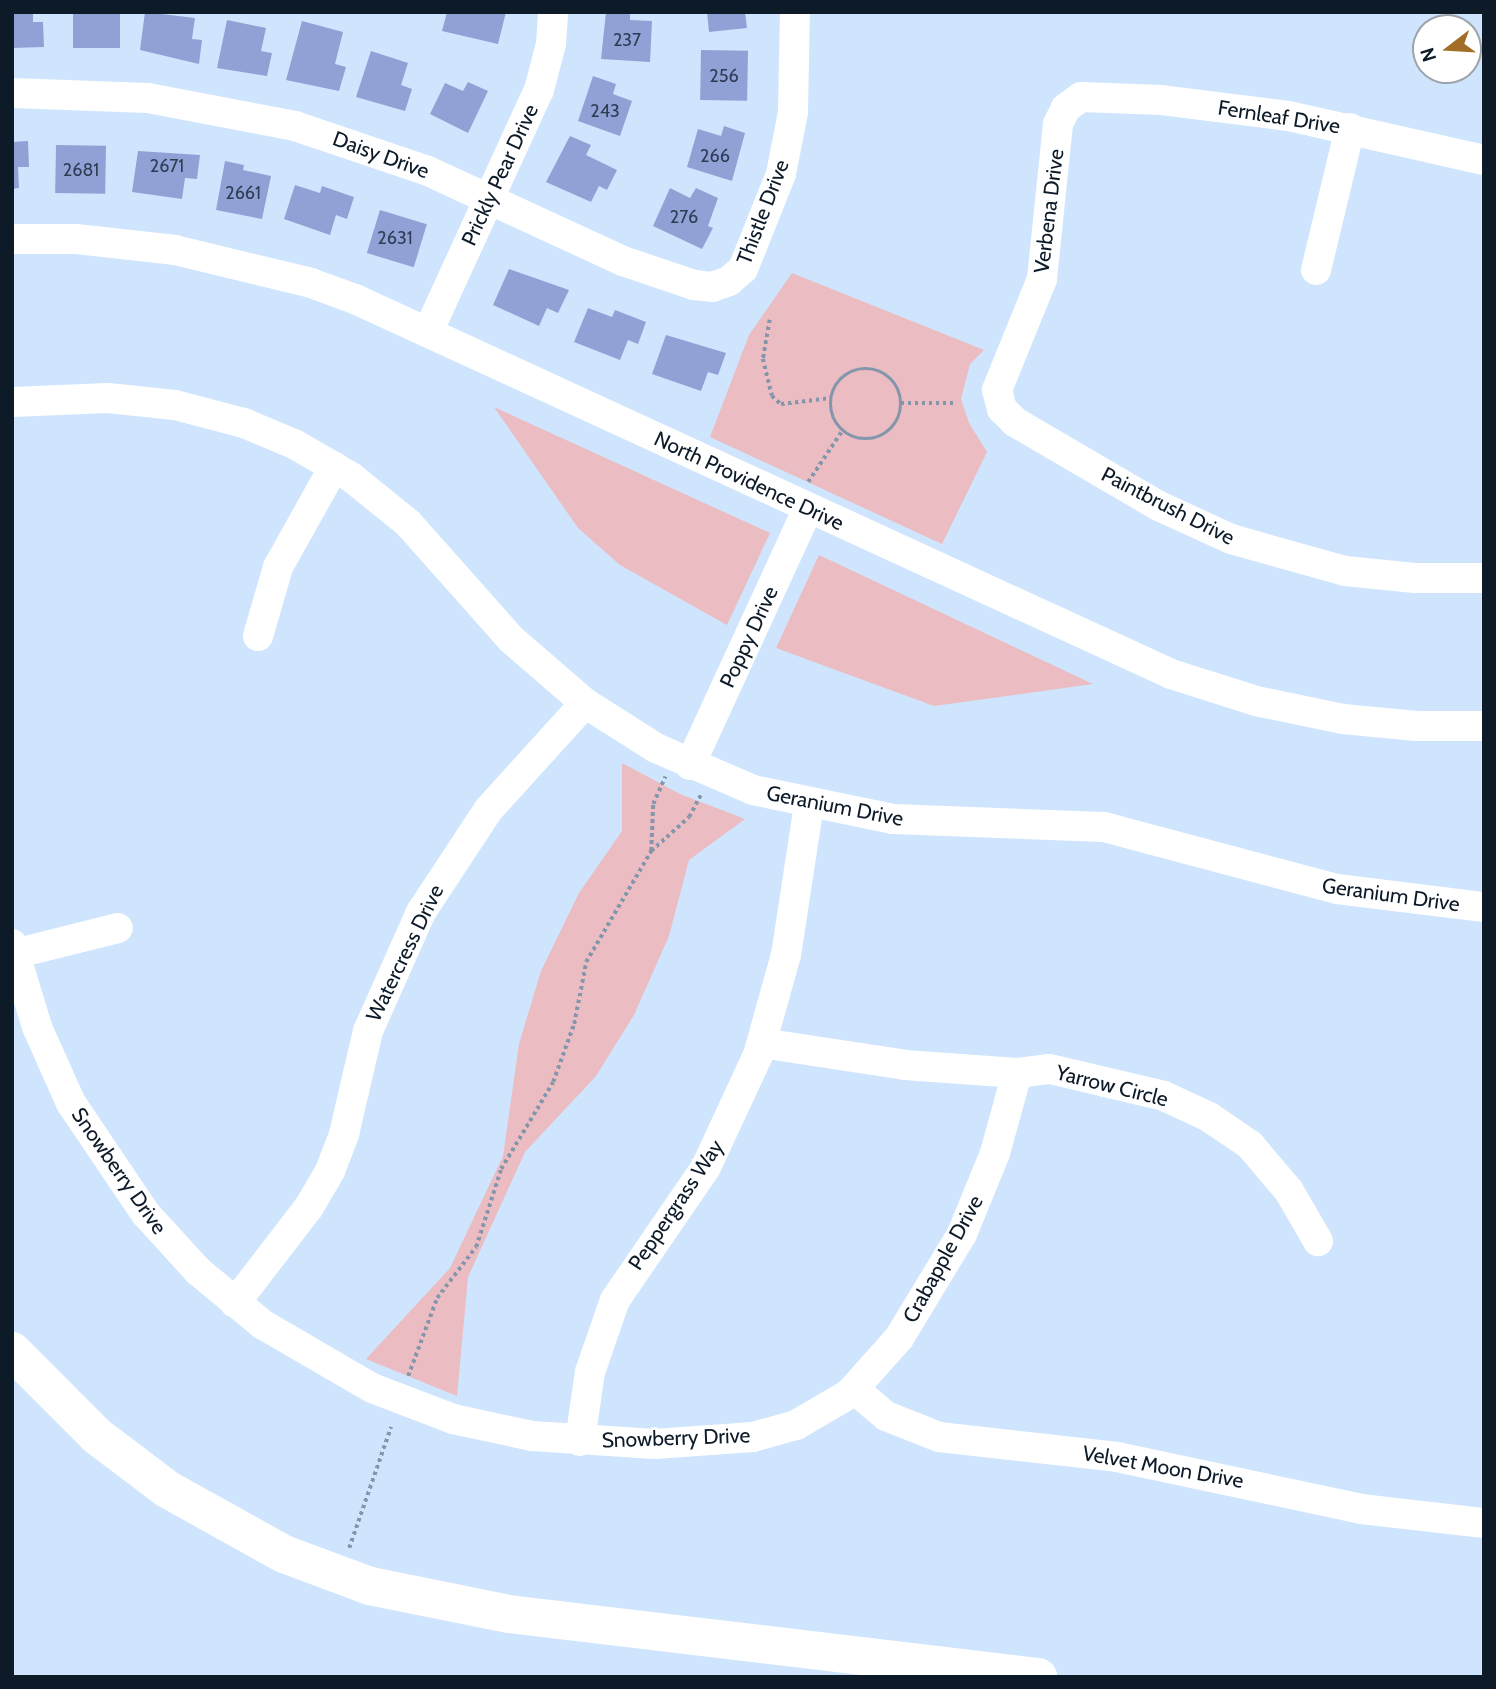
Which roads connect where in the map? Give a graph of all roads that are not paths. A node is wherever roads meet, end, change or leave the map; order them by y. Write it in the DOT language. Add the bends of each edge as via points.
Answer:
graph roads {
  1 [pos="553,12"];
  2 [pos="794,12"];
  3 [pos="12,93"];
  4 [pos="1073,102"];
  5 [pos="1350,128"];
  6 [pos="1484,160"];
  7 [pos="489,199"];
  8 [pos="12,239"];
  9 [pos="1316,270"];
  10 [pos="729,281"];
  11 [pos="428,332"];
  12 [pos="999,400"];
  13 [pos="12,402"];
  14 [pos="334,467"];
  15 [pos="808,497"];
  16 [pos="1484,578"];
  17 [pos="258,636"];
  18 [pos="585,703"];
  19 [pos="1484,726"];
  20 [pos="686,777"];
  21 [pos="809,805"];
  22 [pos="1484,907"];
  23 [pos="118,928"];
  24 [pos="13,949"];
  25 [pos="762,1043"];
  26 [pos="1017,1073"];
  27 [pos="1318,1241"];
  28 [pos="235,1303"];
  29 [pos="12,1351"];
  30 [pos="854,1389"];
  31 [pos="580,1441"];
  32 [pos="1484,1523"];
  33 [pos="1038,1677"];
  1 -- 7 [label="street, Prickly Pear Drive" via="551,44 539,90"];
  2 -- 10 [label="street, Thistle Drive" via="793,112 781,174 747,261"];
  3 -- 7 [label="street, Daisy Drive" via="148,98 247,114 396,158"];
  4 -- 5 [label="street, Fernleaf Drive" via="1090,96 1162,100"];
  4 -- 12 [label="street, Verbena Drive" via="1058,124 1042,279 998,380"];
  5 -- 6 [label="street, Fernleaf Drive"];
  5 -- 9 [label="street"];
  7 -- 10 [label="street, Daisy Drive" via="658,274 703,287"];
  7 -- 11 [label="street, Prickly Pear Drive"];
  8 -- 11 [label="street, North Providence Drive" via="126,243 221,259 344,295"];
  11 -- 15 [label="street, North Providence Drive"];
  12 -- 16 [label="street, Paintbrush Drive" via="1014,422 1159,506 1231,539 1345,570 1415,578"];
  13 -- 14 [label="street, Geranium Drive" via="87,397 175,405 270,433"];
  14 -- 17 [label="street" via="278,566"];
  14 -- 18 [label="street, Geranium Drive" via="408,523 511,639"];
  15 -- 19 [label="street, North Providence Drive" via="1131,657 1213,688 1343,719"];
  15 -- 20 [label="street, Poppy Drive"];
  18 -- 20 [label="street, Geranium Drive"];
  18 -- 28 [label="street, Watercress Drive" via="489,809 421,912 368,1031 344,1134 330,1171 309,1207"];
  20 -- 21 [label="street, Geranium Drive"];
  21 -- 22 [label="street, Geranium Drive" via="905,820 1104,827 1326,887"];
  21 -- 25 [label="street, Peppergrass Way" via="786,955"];
  23 -- 24 [label="street"];
  24 -- 28 [label="street, Snowberry Drive" via="52,1065 93,1139 171,1243"];
  25 -- 26 [label="street, Yarrow Circle" via="862,1061"];
  25 -- 31 [label="street, Peppergrass Way" via="706,1167 615,1300 590,1372"];
  26 -- 27 [label="street, Yarrow Circle" via="1050,1069 1139,1088 1209,1117 1250,1145 1271,1167"];
  26 -- 30 [label="street, Crabapple Drive" via="995,1153 962,1234 906,1328"];
  28 -- 31 [label="street, Snowberry Drive" via="333,1368 412,1405 492,1428"];
  29 -- 33 [label="highway" via="89,1429 167,1489 284,1554 370,1586 509,1614"];
  30 -- 31 [label="street, Snowberry Drive" via="815,1417 753,1437 655,1444"];
  30 -- 32 [label="street, Velvet Moon Drive" via="886,1416 939,1437 1117,1457 1361,1509"];
}
